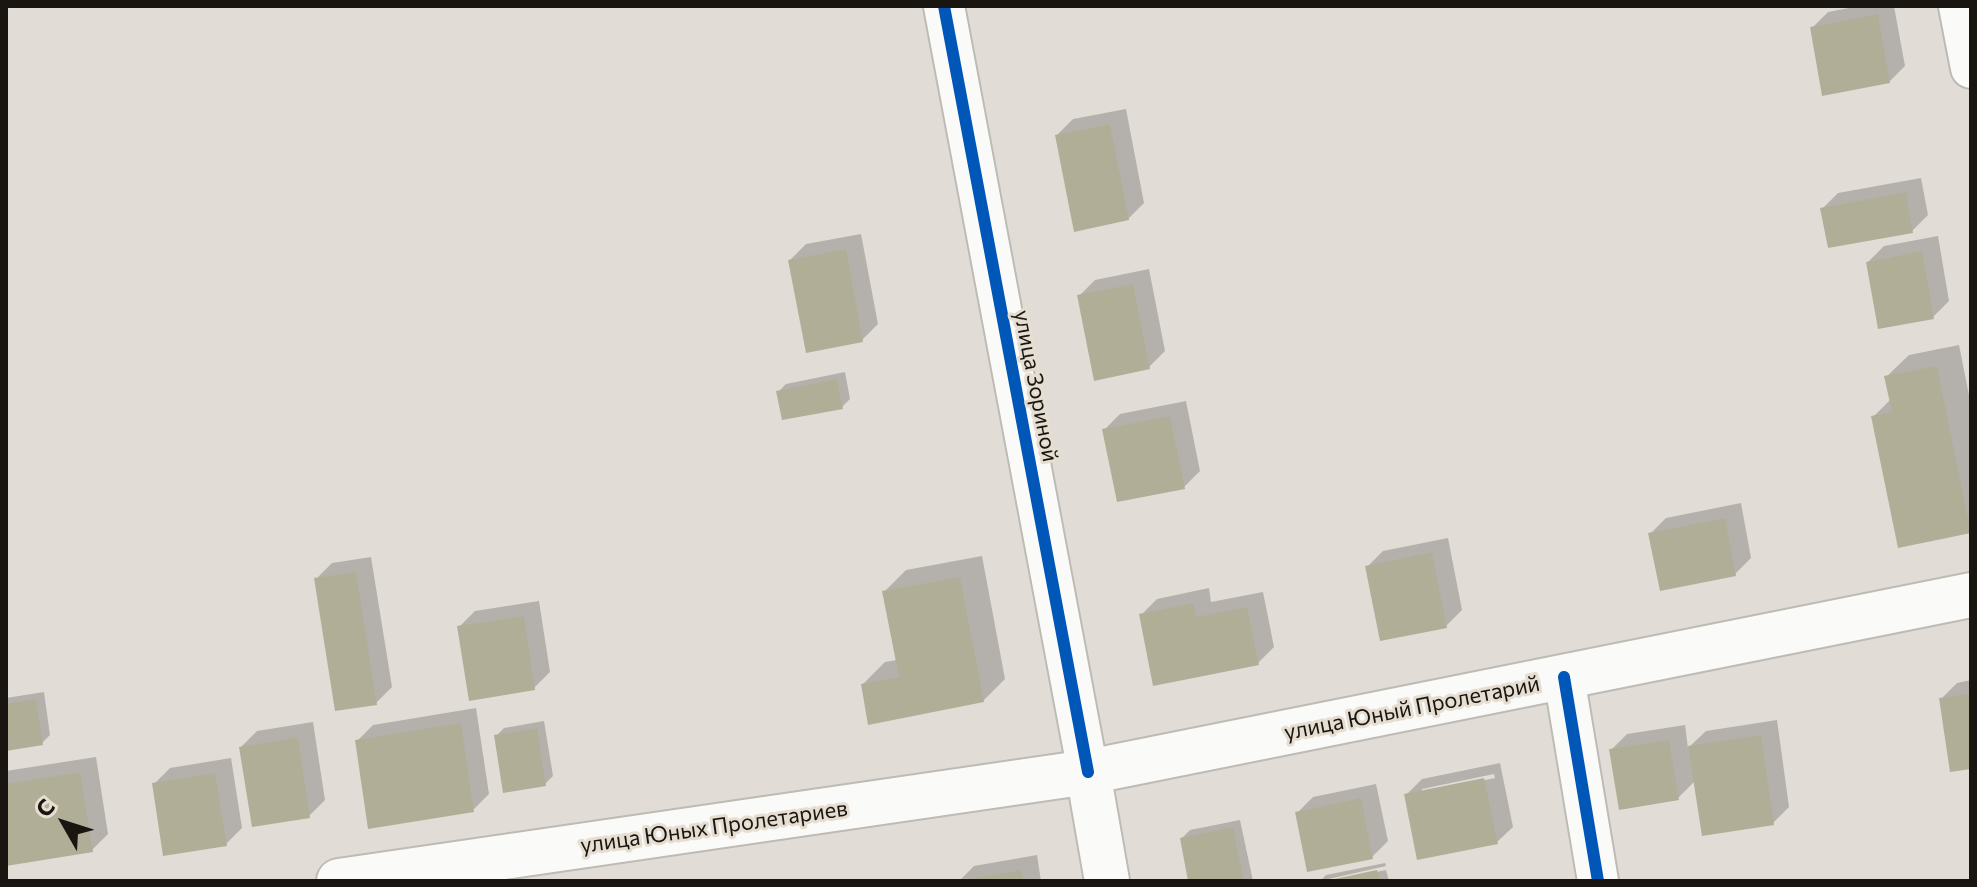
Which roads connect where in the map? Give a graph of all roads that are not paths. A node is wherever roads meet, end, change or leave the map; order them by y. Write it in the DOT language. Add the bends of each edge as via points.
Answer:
graph roads {
  1 [pos="944,6"];
  2 [pos="1959,6"];
  3 [pos="1971,68"];
  4 [pos="1971,595"];
  5 [pos="1564,677"];
  6 [pos="1088,772"];
  7 [pos="339,881"];
  8 [pos="1107,881"];
  9 [pos="1598,881"];
  1 -- 6 [label="street, улица Зориной"];
  2 -- 3 [label="street"];
  4 -- 5 [label="main road, улица Юный Пролетарий"];
  5 -- 6 [label="main road, улица Юный Пролетарий"];
  5 -- 9 [label="street"];
  6 -- 7 [label="main road, улица Юных Пролетариев"];
  6 -- 8 [label="main road, улица Зориной"];
}
